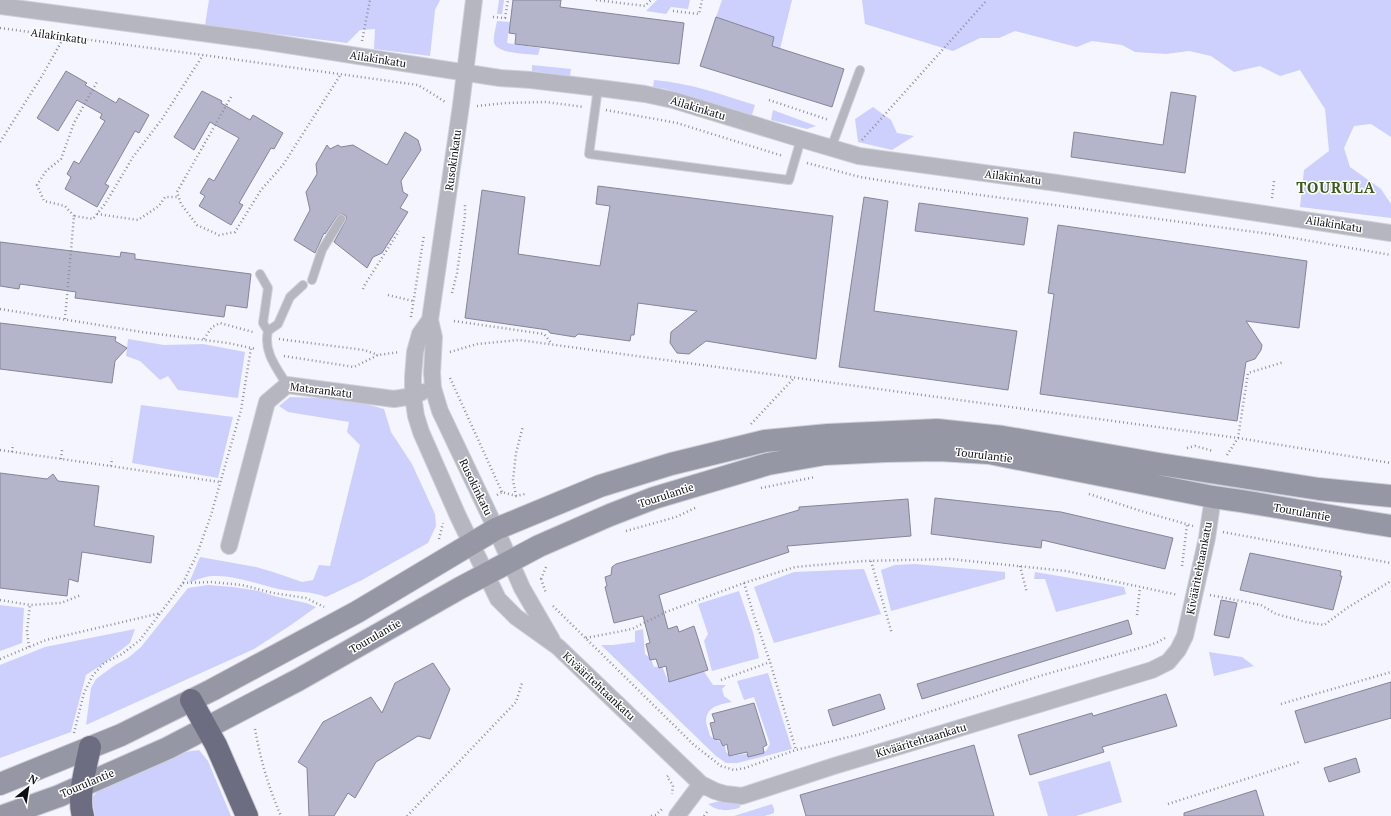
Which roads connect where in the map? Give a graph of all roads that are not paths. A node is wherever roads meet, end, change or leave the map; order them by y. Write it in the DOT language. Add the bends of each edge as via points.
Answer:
graph roads {
  1 [pos="474,0"];
  2 [pos="0,6"];
  3 [pos="860,70"];
  4 [pos="465,73"];
  5 [pos="598,88"];
  6 [pos="801,139"];
  7 [pos="832,148"];
  8 [pos="341,219"];
  9 [pos="1391,233"];
  10 [pos="260,274"];
  11 [pos="312,280"];
  12 [pos="303,285"];
  13 [pos="430,320"];
  14 [pos="268,334"];
  15 [pos="287,385"];
  16 [pos="433,388"];
  17 [pos="413,396"];
  18 [pos="1391,496"];
  19 [pos="1213,497"];
  20 [pos="1391,526"];
  21 [pos="496,529"];
  22 [pos="471,543"];
  23 [pos="229,546"];
  24 [pos="510,561"];
  25 [pos="486,574"];
  26 [pos="555,644"];
  27 [pos="191,700"];
  28 [pos="207,728"];
  29 [pos="81,743"];
  30 [pos="4,782"];
  31 [pos="701,784"];
  32 [pos="83,785"];
  33 [pos="3,816"];
  34 [pos="83,816"];
  35 [pos="247,816"];
  36 [pos="677,816"];
  1 -- 4 [label="street, Rusokinkatu"];
  2 -- 4 [label="street, Ailakinkatu" via="254,40"];
  3 -- 7 [label="lane"];
  4 -- 5 [label="street, Ailakinkatu"];
  4 -- 13 [label="street, Rusokinkatu"];
  5 -- 6 [label="street, Ailakinkatu" via="673,100"];
  5 -- 6 [label="lane" via="588,154 789,180"];
  6 -- 7 [label="street, Ailakinkatu"];
  7 -- 9 [label="street, Ailakinkatu" via="891,161"];
  8 -- 11 [label="lane" via="322,250"];
  10 -- 14 [label="lane" via="268,288 263,323"];
  12 -- 14 [label="lane" via="290,297 278,324"];
  13 -- 16 [label="street, Rusokinkatu" via="434,337"];
  13 -- 17 [label="street, Rusokinkatu" via="420,334 415,352"];
  14 -- 15 [label="lane" via="268,353"];
  15 -- 17 [label="street, Matarankatu" via="394,399"];
  15 -- 23 [label="street, Matarankatu" via="267,402"];
  16 -- 17 [label="street, Matarankatu"];
  16 -- 21 [label="street, Rusokinkatu" via="440,411"];
  17 -- 22 [label="street, Rusokinkatu" via="421,432"];
  18 -- 21 [label="main road, Tourulantie" via="1318,489 1003,438 937,430 887,431 765,441 671,464 600,486"];
  19 -- 20 [label="main road, Tourulantie"];
  19 -- 24 [label="main road, Tourulantie" via="990,453 924,450 825,454 768,464 654,498 539,546"];
  19 -- 31 [label="street, Kivääritehtaankatu" via="1201,596 1185,636 1168,662 1152,670 842,763 742,796 720,793"];
  21 -- 22 [label="main road, Tourulantie"];
  21 -- 24 [label="street, Rusokinkatu"];
  22 -- 25 [label="street, Kivääritehtaankatu"];
  22 -- 27 [label="main road, Tourulantie" via="357,612"];
  24 -- 25 [label="main road, Tourulantie"];
  24 -- 26 [label="street, Kivääritehtaankatu" via="522,588"];
  25 -- 26 [label="street, Kivääritehtaankatu" via="498,599 516,617"];
  25 -- 28 [label="main road, Tourulantie"];
  26 -- 31 [label="street, Kivääritehtaankatu"];
  27 -- 28 [label="highway"];
  27 -- 29 [label="main road, Tourulantie" via="121,735"];
  28 -- 32 [label="main road, Tourulantie"];
  28 -- 35 [label="highway"];
  29 -- 30 [label="main road, Tourulantie"];
  29 -- 32 [label="highway"];
  31 -- 36 [label="street"];
  32 -- 33 [label="main road, Tourulantie"];
  32 -- 34 [label="highway" via="80,803"];
}
